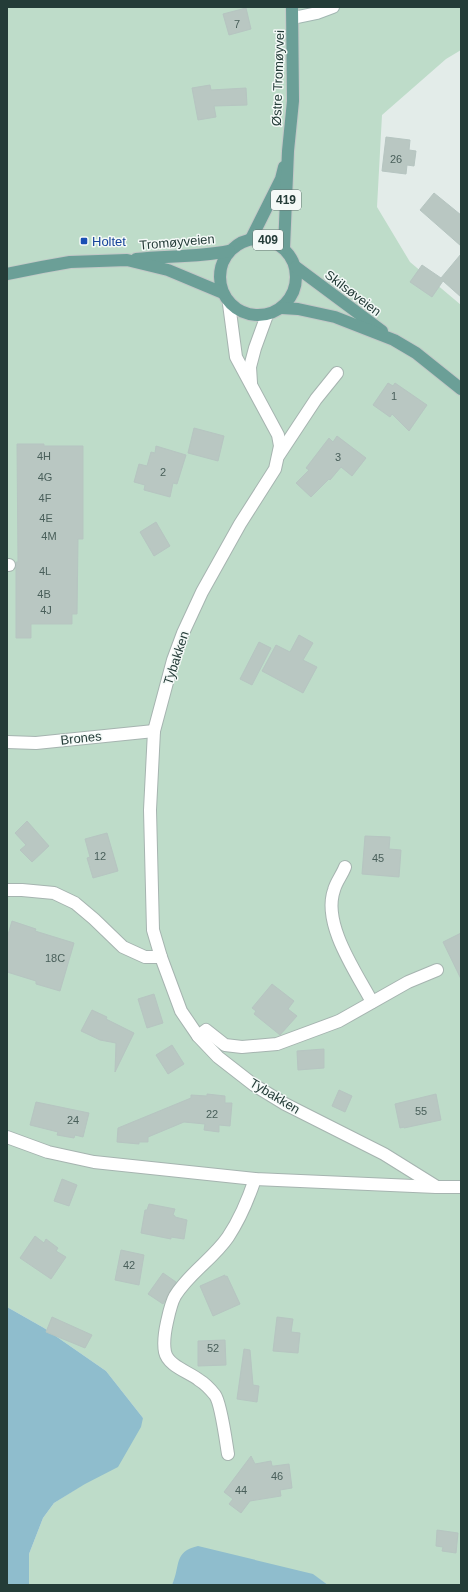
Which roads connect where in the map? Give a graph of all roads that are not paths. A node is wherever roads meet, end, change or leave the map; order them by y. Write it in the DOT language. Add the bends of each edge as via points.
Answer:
graph roads {
  1 [pos="333,7"];
  2 [pos="293,12"];
  3 [pos="288,151"];
  4 [pos="251,239"];
  5 [pos="284,248"];
  6 [pos="230,251"];
  7 [pos="127,260"];
  8 [pos="296,267"];
  9 [pos="7,274"];
  10 [pos="223,293"];
  11 [pos="230,304"];
  12 [pos="282,308"];
  13 [pos="267,315"];
  14 [pos="394,340"];
  15 [pos="337,373"];
  16 [pos="251,388"];
  17 [pos="461,388"];
  18 [pos="279,455"];
  19 [pos="154,731"];
  20 [pos="7,742"];
  21 [pos="345,868"];
  22 [pos="7,890"];
  23 [pos="161,957"];
  24 [pos="437,970"];
  25 [pos="372,1002"];
  26 [pos="198,1036"];
  27 [pos="7,1137"];
  28 [pos="255,1179"];
  29 [pos="437,1187"];
  30 [pos="461,1187"];
  31 [pos="228,1454"];
  1 -- 2 [label="street" via="318,13"];
  2 -- 3 [label="main road, Østre Tromøyvei / 419" via="293,102"];
  3 -- 4 [label="main road, Østre Tromøyvei / 419" via="281,179"];
  3 -- 5 [label="main road, Østre Tromøyvei / 419"];
  4 -- 5 [label="main road, 409" via="268,240"];
  4 -- 6 [label="main road, 409" via="239,243"];
  5 -- 8 [label="main road, 409"];
  6 -- 7 [label="main road, Tromøyveien / 409" via="209,255"];
  6 -- 10 [label="main road, 409" via="220,269 219,280"];
  7 -- 9 [label="main road, Tromøyveien / 409" via="70,262"];
  7 -- 10 [label="main road, Tromøyveien / 409" via="168,270"];
  8 -- 12 [label="main road, 409" via="295,291"];
  8 -- 14 [label="main road, Skilsøveien / 409"];
  10 -- 11 [label="main road, 409"];
  11 -- 13 [label="main road, 409" via="250,316"];
  11 -- 16 [label="street, Tybakken" via="236,357"];
  12 -- 13 [label="main road, 409"];
  12 -- 14 [label="main road, Skilsøveien / 409" via="334,317"];
  13 -- 16 [label="street, Tybakken" via="250,367"];
  14 -- 17 [label="main road, Skilsøveien / 409" via="416,353"];
  15 -- 18 [label="street" via="316,399"];
  16 -- 18 [label="street, Tybakken" via="278,435"];
  18 -- 19 [label="street, Tybakken" via="275,469 240,524 202,592 183,633"];
  19 -- 20 [label="street, Brones" via="36,743"];
  19 -- 23 [label="street, Tybakken" via="150,810 152,907 153,930"];
  21 -- 25 [label="street" via="334,888 332,918 344,950"];
  22 -- 23 [label="street" via="54,893 75,903 123,947 145,957"];
  23 -- 26 [label="street, Tybakken" via="182,1011"];
  24 -- 25 [label="street" via="408,982"];
  25 -- 26 [label="street" via="340,1021 277,1044 242,1047 225,1045 206,1030"];
  26 -- 29 [label="street, Tybakken" via="218,1057 254,1085 285,1104 384,1154"];
  27 -- 28 [label="street" via="48,1152 94,1162"];
  28 -- 29 [label="street"];
  28 -- 31 [label="street" via="248,1201 228,1237 175,1296 165,1330 165,1352 168,1358 200,1380 215,1395"];
  29 -- 30 [label="street"];
}
